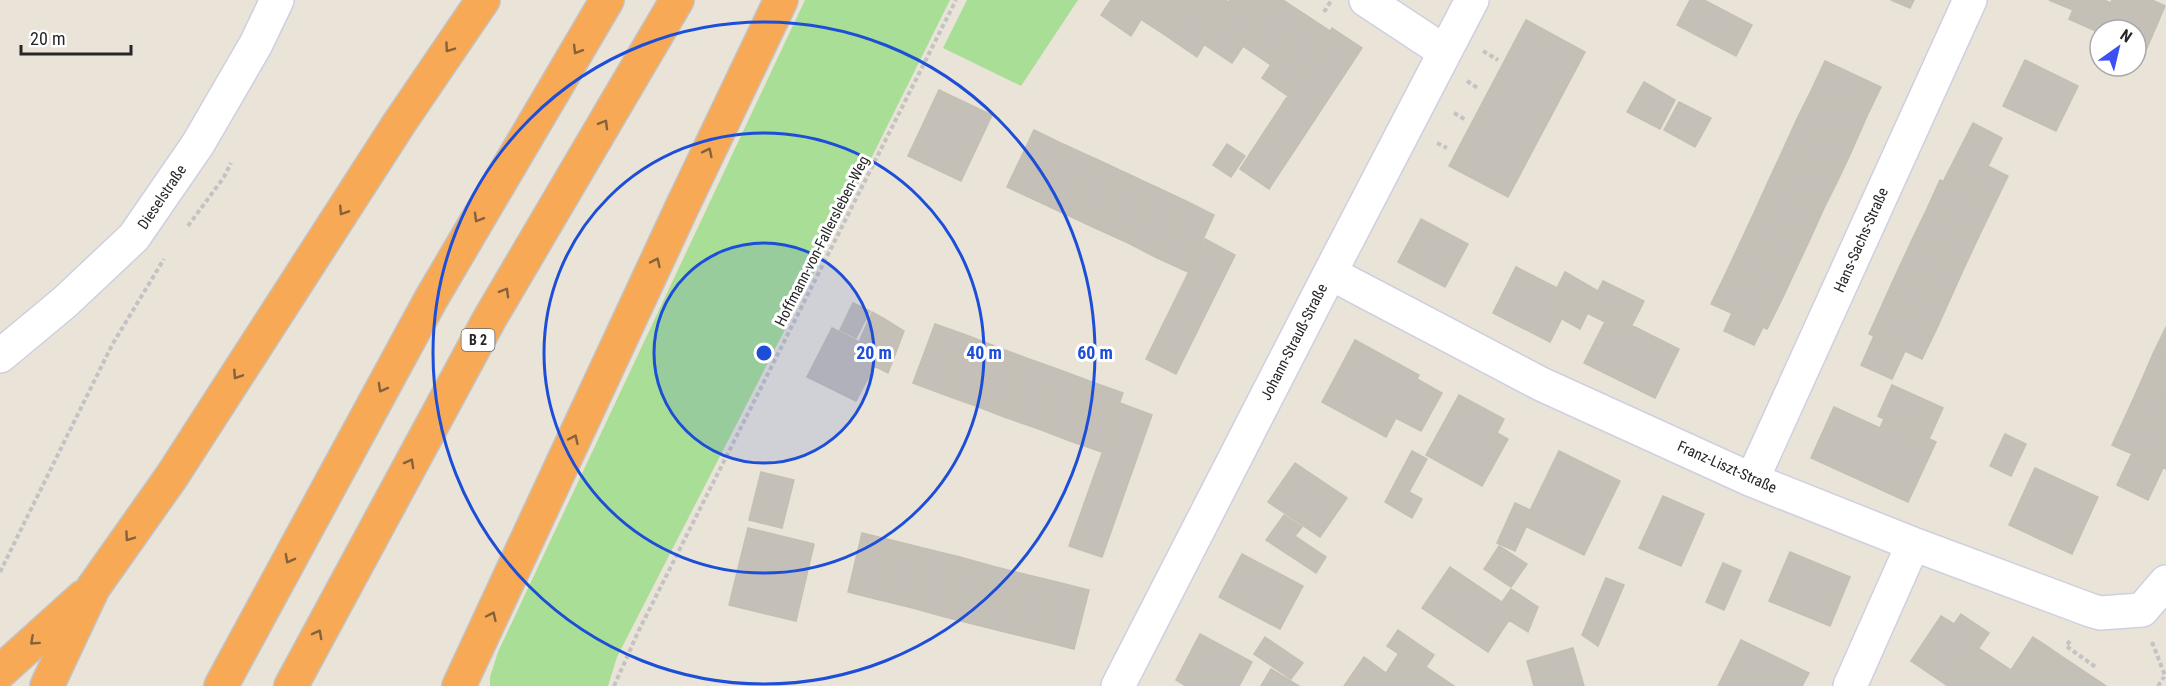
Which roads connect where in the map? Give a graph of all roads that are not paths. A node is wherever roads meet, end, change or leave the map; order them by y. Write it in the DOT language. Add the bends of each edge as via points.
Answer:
graph roads {
  1 [pos="277,0"];
  2 [pos="483,0"];
  3 [pos="607,0"];
  4 [pos="677,0"];
  5 [pos="782,0"];
  6 [pos="1366,0"];
  7 [pos="1472,0"];
  8 [pos="1970,0"];
  9 [pos="1445,52"];
  10 [pos="1330,273"];
  11 [pos="0,356"];
  12 [pos="1752,480"];
  13 [pos="1913,544"];
  14 [pos="2166,582"];
  15 [pos="93,588"];
  16 [pos="0,672"];
  17 [pos="465,680"];
  18 [pos="47,686"];
  19 [pos="222,686"];
  20 [pos="291,686"];
  21 [pos="1118,686"];
  22 [pos="1850,686"];
  1 -- 11 [label="street, Dieselstraße" via="198,144 134,237"];
  2 -- 15 [label="highway, one-way" via="172,476"];
  3 -- 19 [label="highway, one-way" via="432,299"];
  20 -- 4 [label="highway, B 2, one-way" via="490,318"];
  17 -- 5 [label="highway, one-way"];
  6 -- 9 [label="street"];
  7 -- 9 [label="street, Johann-Strauß-Straße"];
  8 -- 12 [label="street, Hans-Sachs-Straße"];
  9 -- 10 [label="street, Johann-Strauß-Straße"];
  10 -- 12 [label="street, Franz-Liszt-Straße" via="1541,384"];
  10 -- 21 [label="street, Johann-Strauß-Straße"];
  12 -- 13 [label="street, Franz-Liszt-Straße"];
  13 -- 14 [label="street, Franz-Liszt-Straße" via="2100,613 2142,610"];
  13 -- 22 [label="street"];
  15 -- 16 [label="highway, one-way"];
  15 -- 18 [label="highway"];
}
